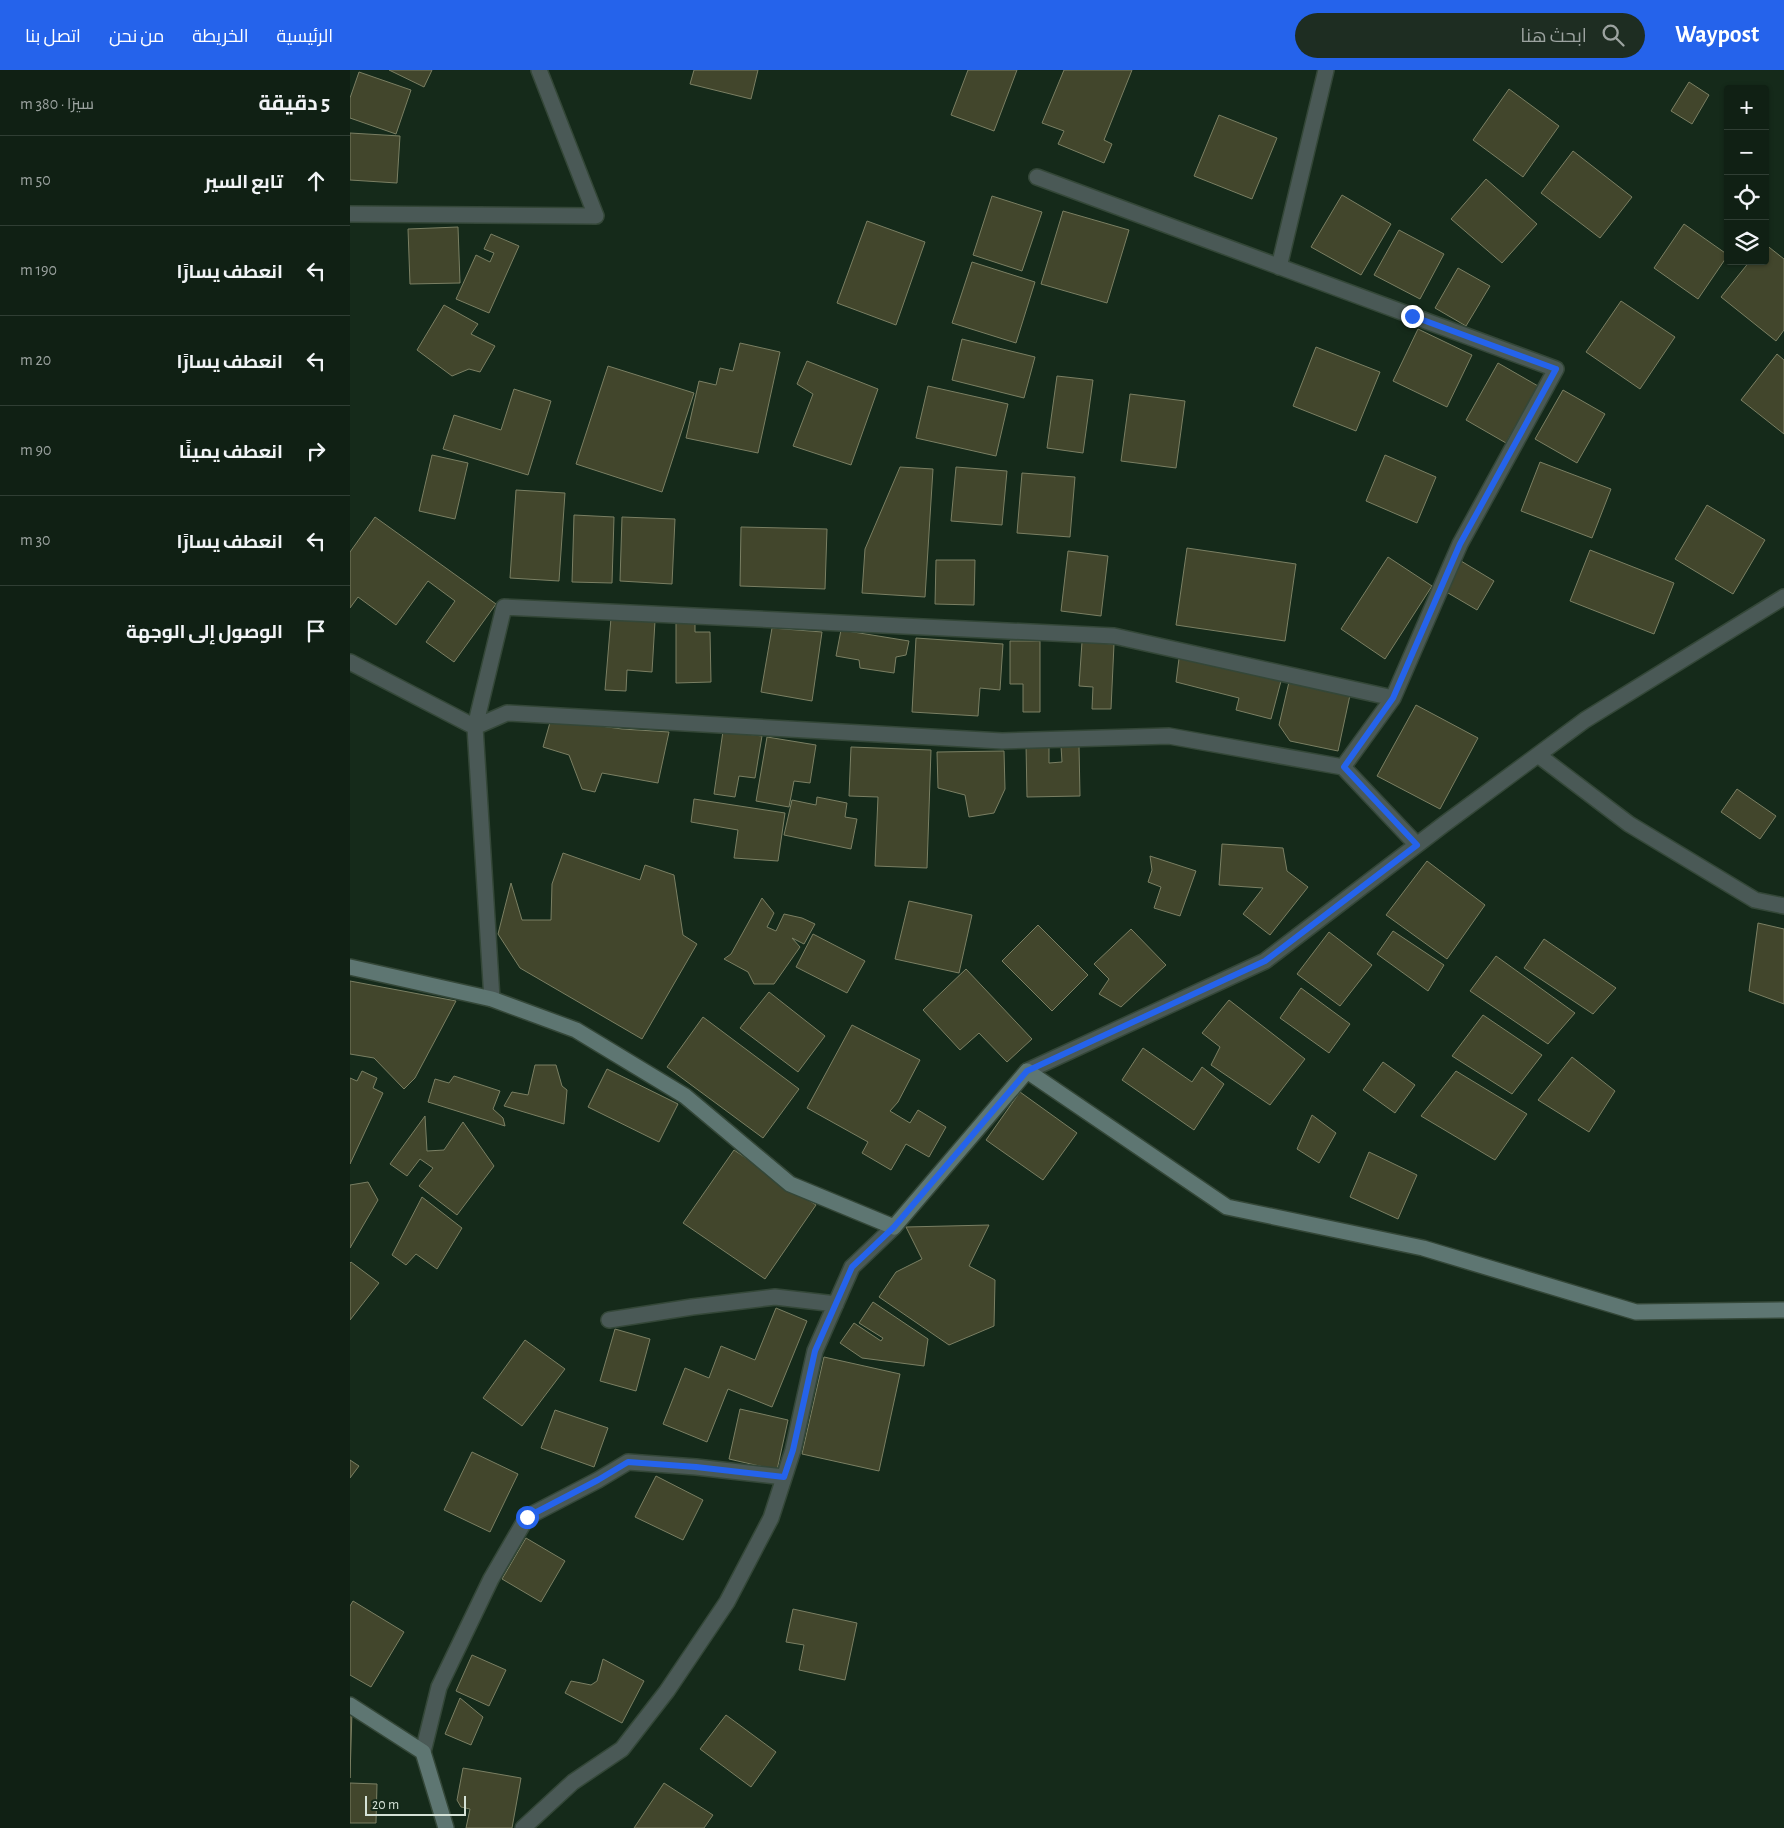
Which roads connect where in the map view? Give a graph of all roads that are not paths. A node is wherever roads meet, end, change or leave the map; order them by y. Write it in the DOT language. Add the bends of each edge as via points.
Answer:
graph roads {
  1 [pos="539,70"];
  2 [pos="1326,70"];
  3 [pos="1037,177"];
  4 [pos="350,214"];
  5 [pos="1280,266"];
  6 [pos="1784,598"];
  7 [pos="350,662"];
  8 [pos="1393,698"];
  9 [pos="475,727"];
  10 [pos="1538,755"];
  11 [pos="1344,767"];
  12 [pos="1417,845"];
  13 [pos="1784,906"];
  14 [pos="350,968"];
  15 [pos="492,999"];
  16 [pos="1027,1071"];
  17 [pos="894,1227"];
  18 [pos="836,1304"];
  19 [pos="1784,1310"];
  20 [pos="609,1320"];
  21 [pos="784,1477"];
  22 [pos="350,1705"];
  23 [pos="423,1752"];
  24 [pos="446,1828"];
  25 [pos="523,1828"];
  1 -- 4 [label="street" via="596,216"];
  2 -- 5 [label="street"];
  3 -- 5 [label="street"];
  5 -- 8 [label="street" via="1556,369 1460,544"];
  6 -- 10 [label="street" via="1585,720"];
  7 -- 9 [label="street"];
  8 -- 9 [label="street" via="1114,636 504,607"];
  8 -- 11 [label="street"];
  9 -- 11 [label="street" via="507,712 1002,741 1169,736"];
  9 -- 15 [label="street"];
  10 -- 12 [label="street"];
  10 -- 13 [label="street" via="1629,824 1755,900"];
  11 -- 12 [label="street"];
  12 -- 16 [label="street" via="1265,961"];
  14 -- 15 [label="street"];
  15 -- 17 [label="street" via="576,1030 685,1096 790,1184"];
  16 -- 17 [label="street"];
  16 -- 19 [label="street" via="1227,1207 1423,1248 1636,1312"];
  17 -- 18 [label="street" via="852,1267"];
  18 -- 20 [label="street" via="775,1296"];
  18 -- 21 [label="street" via="815,1351"];
  21 -- 23 [label="street" via="628,1462 527,1517 491,1579 439,1687"];
  21 -- 25 [label="street" via="771,1518 727,1602 667,1691 622,1749 573,1782"];
  22 -- 23 [label="street"];
  23 -- 24 [label="street"];
}
